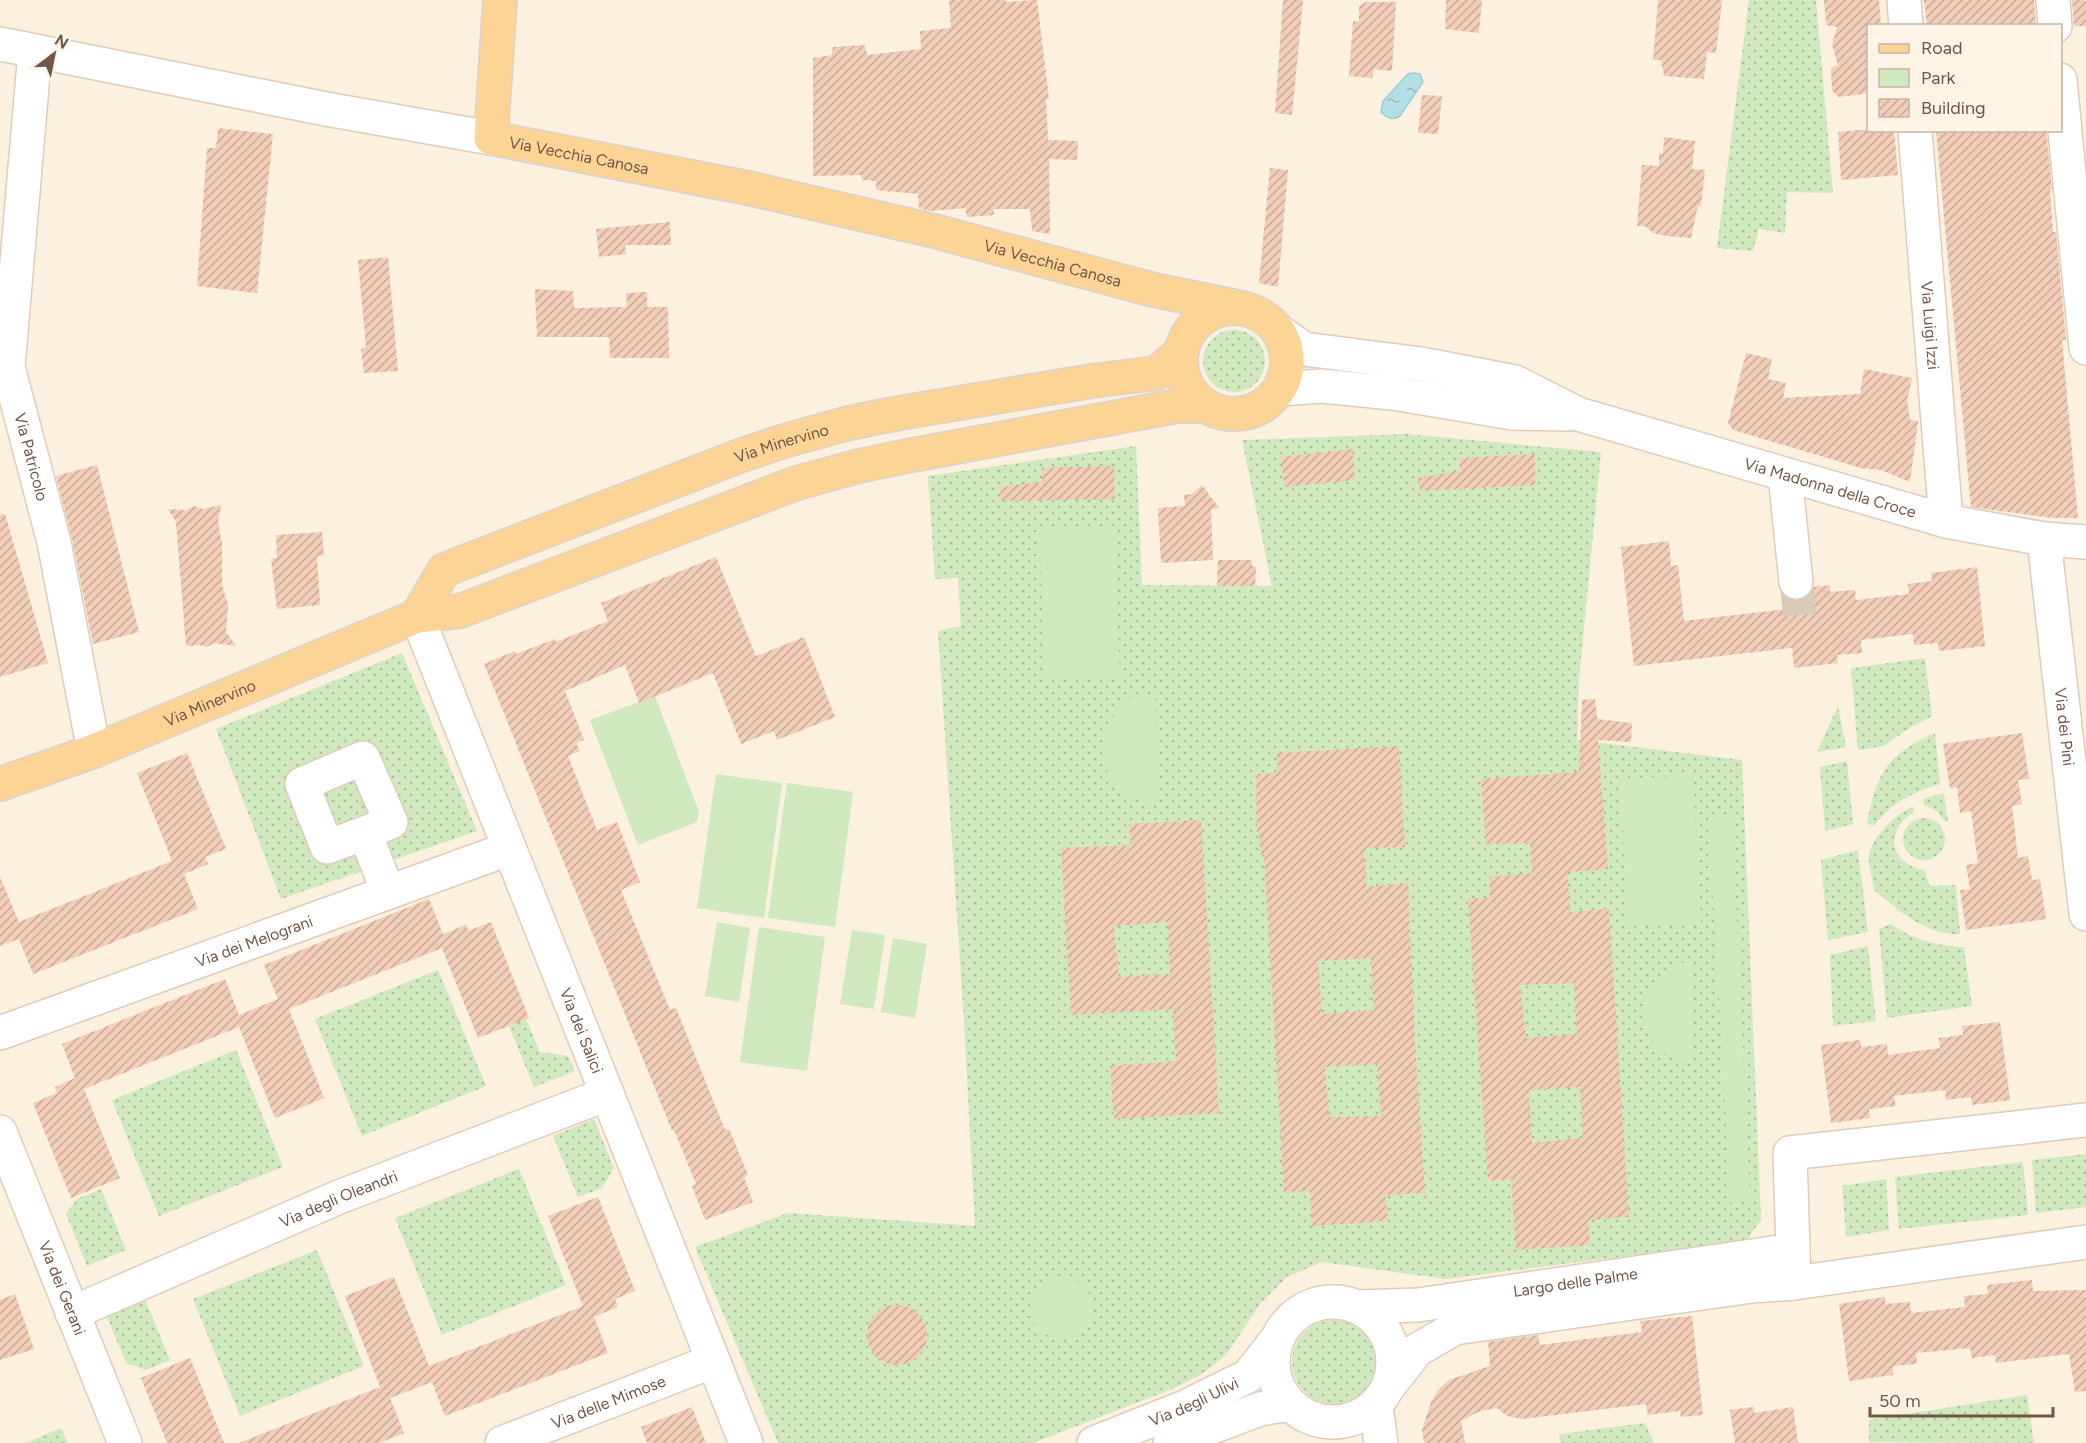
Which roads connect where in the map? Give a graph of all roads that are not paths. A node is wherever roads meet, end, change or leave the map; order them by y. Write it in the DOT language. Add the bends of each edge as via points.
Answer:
graph roads {
  1 [pos="500,0"];
  2 [pos="1904,0"];
  3 [pos="2053,0"];
  4 [pos="1906,24"];
  5 [pos="2055,24"];
  6 [pos="0,44"];
  7 [pos="35,51"];
  8 [pos="2062,91"];
  9 [pos="1915,132"];
  10 [pos="491,138"];
  11 [pos="1154,290"];
  12 [pos="1242,308"];
  13 [pos="1277,330"];
  14 [pos="1185,342"];
  15 [pos="2086,348"];
  16 [pos="1279,389"];
  17 [pos="1205,406"];
  18 [pos="1578,414"];
  19 [pos="1785,475"];
  20 [pos="1946,521"];
  21 [pos="2044,539"];
  22 [pos="2086,542"];
  23 [pos="1796,582"];
  24 [pos="417,616"];
  25 [pos="94,751"];
  26 [pos="0,784"];
  27 [pos="365,833"];
  28 [pos="508,849"];
  29 [pos="388,892"];
  30 [pos="2086,914"];
  31 [pos="0,1033"];
  32 [pos="607,1094"];
  33 [pos="2086,1120"];
  34 [pos="0,1132"];
  35 [pos="2086,1242"];
  36 [pos="1793,1250"];
  37 [pos="1794,1283"];
  38 [pos="1358,1307"];
  39 [pos="72,1313"];
  40 [pos="1278,1338"];
  41 [pos="713,1360"];
  42 [pos="1383,1396"];
  43 [pos="1290,1404"];
  44 [pos="1338,1433"];
  45 [pos="125,1443"];
  46 [pos="502,1443"];
  47 [pos="746,1443"];
  48 [pos="1094,1443"];
  49 [pos="1170,1443"];
  50 [pos="1381,1443"];
  1 -- 10 [label="main road"];
  2 -- 4 [label="street"];
  3 -- 5 [label="street"];
  6 -- 7 [label="street, Via Vecchia Canosa"];
  7 -- 10 [label="street, Via Vecchia Canosa"];
  7 -- 25 [label="street, Via Patricolo" via="9,367 54,543"];
  8 -- 15 [label="street"];
  9 -- 20 [label="street, Via Luigi Izzi"];
  10 -- 11 [label="main road, Via Vecchia Canosa" via="748,188 934,231"];
  11 -- 12 [label="main road, Via Vecchia Canosa"];
  11 -- 14 [label="main road, Via Vecchia Canosa" via="1177,306"];
  12 -- 13 [label="main road" via="1262,316"];
  12 -- 14 [label="main road" via="1226,308 1198,320"];
  13 -- 16 [label="main road" via="1287,359"];
  13 -- 18 [label="street, Via Madonna della Croce" via="1304,349 1421,364 1515,382"];
  14 -- 17 [label="main road" via="1181,368 1185,383"];
  14 -- 24 [label="main road, Via Minervino" via="1157,373 899,413 753,451 444,570"];
  16 -- 17 [label="main road" via="1264,404 1246,412 1225,413"];
  16 -- 18 [label="street, Via Madonna della Croce" via="1322,386 1402,394 1512,413"];
  17 -- 24 [label="main road, Via Minervino" via="1177,406 859,466 797,483 460,611"];
  18 -- 19 [label="street, Via Madonna della Croce"];
  19 -- 20 [label="street, Via Madonna della Croce"];
  19 -- 23 [label="street"];
  20 -- 21 [label="street, Via Madonna della Croce"];
  21 -- 22 [label="street, Via Madonna della Croce"];
  21 -- 30 [label="street, Via dei Pini"];
  24 -- 25 [label="main road, Via Minervino"];
  24 -- 28 [label="street, Via dei Salici"];
  25 -- 26 [label="main road, Via Minervino"];
  27 -- 29 [label="street"];
  28 -- 29 [label="street, Via dei Melograni"];
  28 -- 32 [label="street, Via dei Salici"];
  29 -- 31 [label="street, Via dei Melograni"];
  32 -- 39 [label="street, Via degli Oleandri" via="339,1198"];
  32 -- 41 [label="street, Via dei Salici"];
  33 -- 36 [label="street" via="1790,1153"];
  34 -- 39 [label="street, Via dei Gerani"];
  35 -- 37 [label="street, Largo delle Palme"];
  36 -- 37 [label="street"];
  36 -- 38 [label="street, Largo delle Palme" via="1418,1305"];
  37 -- 42 [label="street, Largo delle Palme" via="1455,1328 1417,1350"];
  38 -- 40 [label="street" via="1320,1303 1288,1322"];
  38 -- 42 [label="street" via="1374,1317 1392,1349 1394,1367"];
  39 -- 45 [label="street, Via dei Gerani"];
  40 -- 43 [label="street" via="1273,1355 1274,1373"];
  40 -- 48 [label="street, Via degli Ulivi" via="1248,1376 1185,1407"];
  41 -- 46 [label="street, Via delle Mimose"];
  41 -- 47 [label="street, Via dei Salici"];
  42 -- 44 [label="street"];
  42 -- 50 [label="street"];
  43 -- 44 [label="street"];
  43 -- 49 [label="street, Via degli Ulivi" via="1260,1409"];
}
